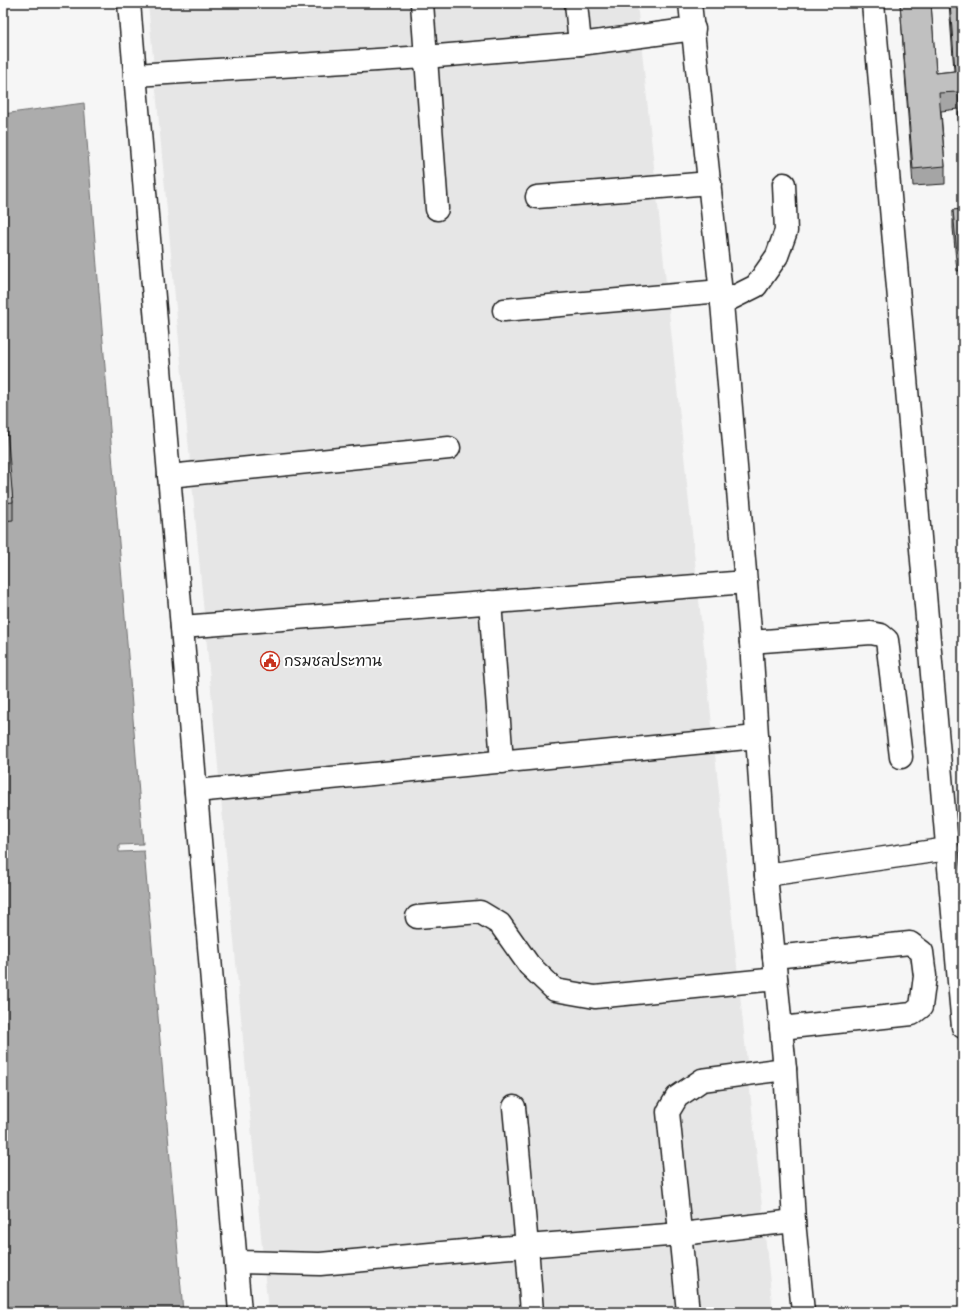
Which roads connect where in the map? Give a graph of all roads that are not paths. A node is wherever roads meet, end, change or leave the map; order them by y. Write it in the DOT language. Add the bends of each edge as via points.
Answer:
graph roads {
  1 [pos="129,3"];
  2 [pos="424,3"];
  3 [pos="576,3"];
  4 [pos="690,3"];
  5 [pos="873,3"];
  6 [pos="694,29"];
  7 [pos="580,44"];
  8 [pos="426,57"];
  9 [pos="135,75"];
  10 [pos="710,183"];
  11 [pos="784,184"];
  12 [pos="537,196"];
  13 [pos="437,209"];
  14 [pos="721,297"];
  15 [pos="504,310"];
  16 [pos="449,448"];
  17 [pos="169,476"];
  18 [pos="746,582"];
  19 [pos="490,602"];
  20 [pos="182,627"];
  21 [pos="751,642"];
  22 [pos="757,737"];
  23 [pos="901,757"];
  24 [pos="502,762"];
  25 [pos="196,791"];
  26 [pos="948,849"];
  27 [pos="766,875"];
  28 [pos="417,917"];
  29 [pos="774,957"];
  30 [pos="776,979"];
  31 [pos="963,1027"];
  32 [pos="781,1028"];
  33 [pos="786,1069"];
  34 [pos="514,1107"];
  35 [pos="794,1221"];
  36 [pos="681,1234"];
  37 [pos="527,1246"];
  38 [pos="236,1262"];
  39 [pos="240,1312"];
  40 [pos="532,1312"];
  41 [pos="688,1312"];
  42 [pos="803,1312"];
  1 -- 9 [label="lane"];
  2 -- 8 [label="lane"];
  3 -- 7 [label="lane"];
  4 -- 6 [label="lane"];
  5 -- 26 [label="lane"];
  6 -- 7 [label="lane"];
  6 -- 10 [label="lane"];
  7 -- 8 [label="lane"];
  8 -- 9 [label="lane"];
  8 -- 13 [label="lane"];
  9 -- 17 [label="lane"];
  10 -- 12 [label="lane"];
  10 -- 14 [label="lane"];
  11 -- 14 [label="lane" via="786,231 777,256 756,286"];
  14 -- 15 [label="lane"];
  14 -- 18 [label="lane"];
  16 -- 17 [label="lane"];
  17 -- 20 [label="lane"];
  18 -- 19 [label="lane"];
  18 -- 21 [label="lane"];
  19 -- 20 [label="lane"];
  19 -- 24 [label="lane"];
  20 -- 25 [label="lane"];
  21 -- 22 [label="lane"];
  21 -- 23 [label="lane" via="871,633 881,635 887,640"];
  22 -- 24 [label="lane"];
  22 -- 27 [label="lane"];
  24 -- 25 [label="lane"];
  25 -- 38 [label="lane"];
  26 -- 27 [label="lane"];
  26 -- 31 [label="lane"];
  27 -- 29 [label="lane"];
  28 -- 30 [label="lane" via="480,912 500,924 529,965 554,990 595,997"];
  29 -- 30 [label="lane"];
  29 -- 32 [label="lane" via="910,943 922,952 925,976 921,1007 912,1014"];
  30 -- 32 [label="lane"];
  32 -- 33 [label="lane"];
  33 -- 35 [label="lane"];
  33 -- 36 [label="lane" via="702,1080 674,1101 668,1112"];
  34 -- 37 [label="lane"];
  35 -- 36 [label="lane"];
  35 -- 42 [label="lane"];
  36 -- 37 [label="lane"];
  36 -- 41 [label="lane"];
  37 -- 38 [label="lane" via="320,1264"];
  37 -- 40 [label="lane"];
  38 -- 39 [label="lane"];
}
